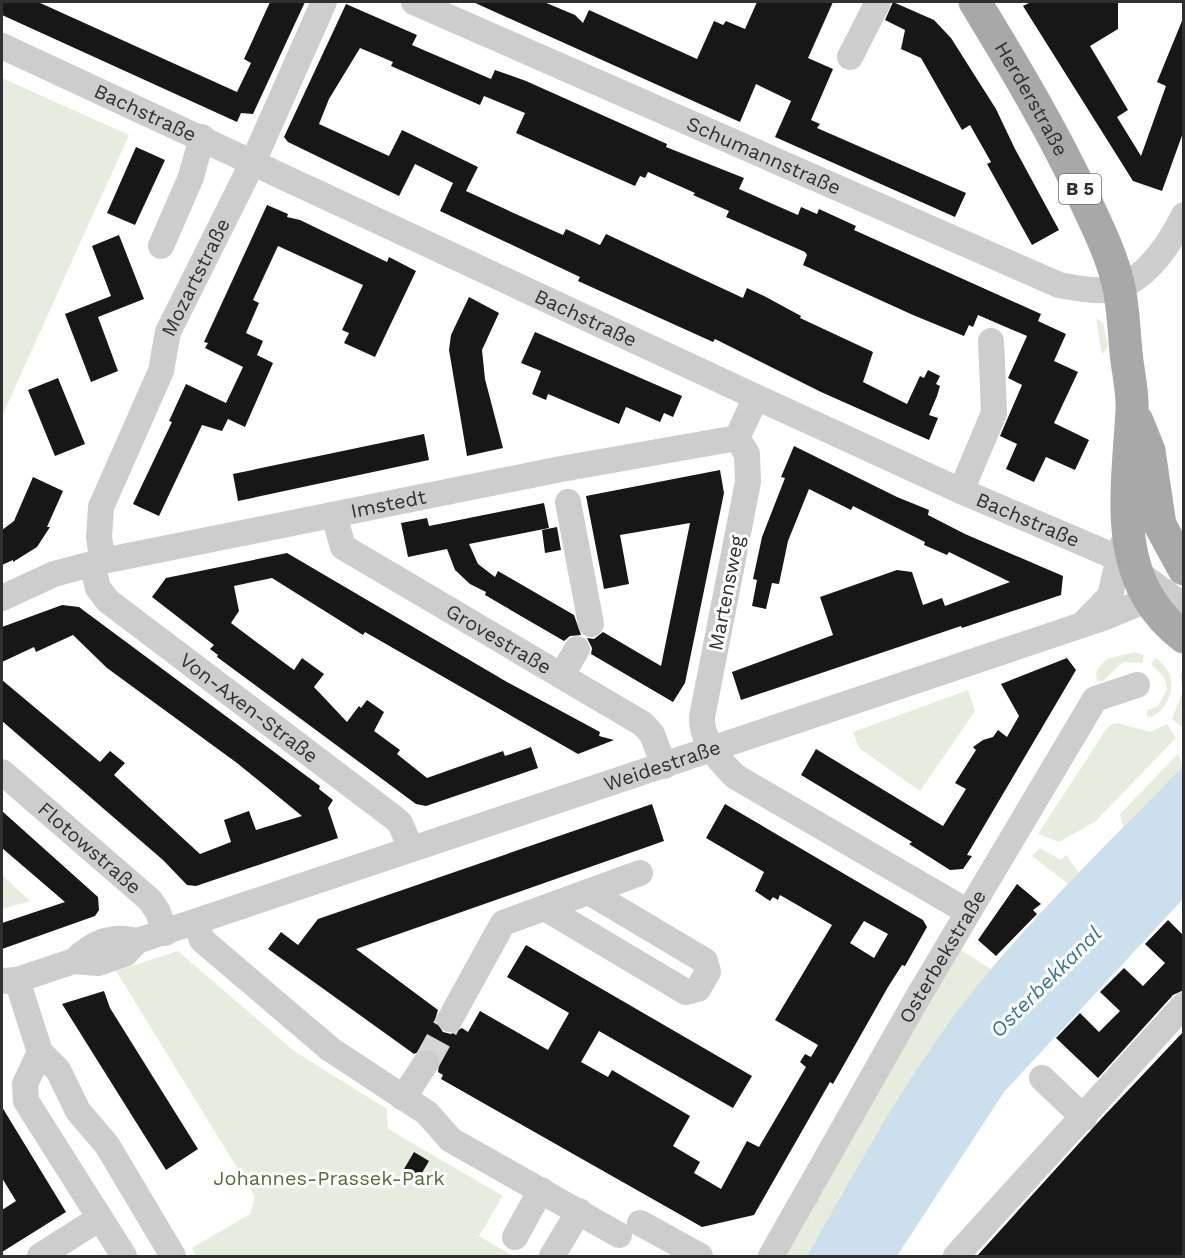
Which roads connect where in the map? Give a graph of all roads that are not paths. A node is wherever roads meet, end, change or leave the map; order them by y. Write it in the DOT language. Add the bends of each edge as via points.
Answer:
graph roads {
  1 [pos="324,2"];
  2 [pos="414,2"];
  3 [pos="878,2"];
  4 [pos="975,2"];
  5 [pos="2,46"];
  6 [pos="850,57"];
  7 [pos="202,137"];
  8 [pos="253,162"];
  9 [pos="1184,215"];
  10 [pos="161,246"];
  11 [pos="1119,288"];
  12 [pos="991,341"];
  13 [pos="756,397"];
  14 [pos="1132,408"];
  15 [pos="737,438"];
  16 [pos="961,491"];
  17 [pos="567,502"];
  18 [pos="334,515"];
  19 [pos="97,563"];
  20 [pos="1127,564"];
  21 [pos="1173,590"];
  22 [pos="2,598"];
  23 [pos="591,624"];
  24 [pos="1077,627"];
  25 [pos="1184,637"];
  26 [pos="576,649"];
  27 [pos="562,675"];
  28 [pos="1137,685"];
  29 [pos="713,749"];
  30 [pos="663,765"];
  31 [pos="2,774"];
  32 [pos="411,849"];
  33 [pos="640,873"];
  34 [pos="589,892"];
  35 [pos="545,908"];
  36 [pos="968,912"];
  37 [pos="196,923"];
  38 [pos="165,933"];
  39 [pos="7,985"];
  40 [pos="1184,1005"];
  41 [pos="450,1018"];
  42 [pos="40,1052"];
  43 [pos="426,1063"];
  44 [pos="1042,1078"];
  45 [pos="404,1098"];
  46 [pos="1084,1118"];
  47 [pos="542,1190"];
  48 [pos="579,1211"];
  49 [pos="100,1218"];
  50 [pos="515,1237"];
  51 [pos="54,1253"];
  52 [pos="124,1257"];
  53 [pos="172,1257"];
  54 [pos="552,1257"];
  55 [pos="700,1257"];
  56 [pos="771,1257"];
  57 [pos="956,1257"];
  1 -- 8 [label="street, Mozartstraße"];
  2 -- 11 [label="street, Schumannstraße" via="1059,285 1086,290"];
  3 -- 6 [label="street"];
  4 -- 11 [label="main road, Herderstraße / B 5" via="1073,173 1100,232"];
  5 -- 7 [label="street, Bachstraße"];
  7 -- 8 [label="street, Bachstraße"];
  7 -- 10 [label="street" via="191,177"];
  8 -- 13 [label="street, Bachstraße"];
  8 -- 19 [label="street, Mozartstraße" via="168,332 161,371 101,507"];
  9 -- 11 [label="street" via="1171,241 1149,266"];
  11 -- 14 [label="main road, Herderstraße / B 5"];
  12 -- 16 [label="street" via="994,413"];
  13 -- 15 [label="street"];
  13 -- 16 [label="street, Bachstraße"];
  14 -- 20 [label="main road, Herderstraße / B 5" via="1127,453"];
  14 -- 21 [label="main road, Herderstraße / B 5" via="1149,452"];
  15 -- 18 [label="street, Imstedt"];
  15 -- 29 [label="street, Martensweg" via="747,454 748,482 702,717"];
  16 -- 20 [label="street, Bachstraße"];
  17 -- 23 [label="street"];
  18 -- 19 [label="street, Imstedt"];
  18 -- 27 [label="street, Grovestraße" via="343,547"];
  19 -- 22 [label="street, Imstedt" via="54,574"];
  19 -- 32 [label="street, Von-Axen-Straße" via="98,588 108,601 393,817 400,823"];
  20 -- 21 [label="main road, Herderstraße / B 5"];
  20 -- 24 [label="street" via="1102,608"];
  21 -- 24 [label="street, Weidestraße"];
  21 -- 25 [label="main road, B 5" via="1159,615"];
  24 -- 29 [label="street, Weidestraße"];
  26 -- 27 [label="street"];
  27 -- 30 [label="street, Grovestraße" via="643,724 652,734"];
  28 -- 36 [label="street, Osterbekstraße" via="1095,699"];
  29 -- 30 [label="street, Weidestraße"];
  29 -- 36 [label="street" via="736,777"];
  30 -- 32 [label="street, Weidestraße"];
  31 -- 38 [label="street, Flotowstraße" via="150,900"];
  32 -- 37 [label="street, Weidestraße"];
  33 -- 34 [label="street"];
  34 -- 35 [label="street"];
  34 -- 35 [label="street" via="705,961 708,972 698,989 686,992"];
  35 -- 41 [label="street" via="503,923"];
  36 -- 56 [label="street, Osterbekstraße"];
  37 -- 38 [label="street, Weidestraße"];
  37 -- 45 [label="street" via="202,940 321,1041"];
  38 -- 39 [label="street, Weidestraße" via="137,941 125,954 98,963 74,962"];
  39 -- 42 [label="street"];
  40 -- 46 [label="street"];
  42 -- 49 [label="street" via="26,1084 26,1101"];
  42 -- 53 [label="street" via="58,1070 78,1111 107,1145"];
  43 -- 45 [label="street"];
  44 -- 46 [label="street"];
  45 -- 47 [label="street" via="427,1113 451,1140"];
  46 -- 57 [label="street"];
  47 -- 48 [label="street"];
  47 -- 50 [label="street"];
  48 -- 54 [label="street"];
  48 -- 55 [label="street"];
  49 -- 51 [label="street"];
  49 -- 52 [label="street"];
}
